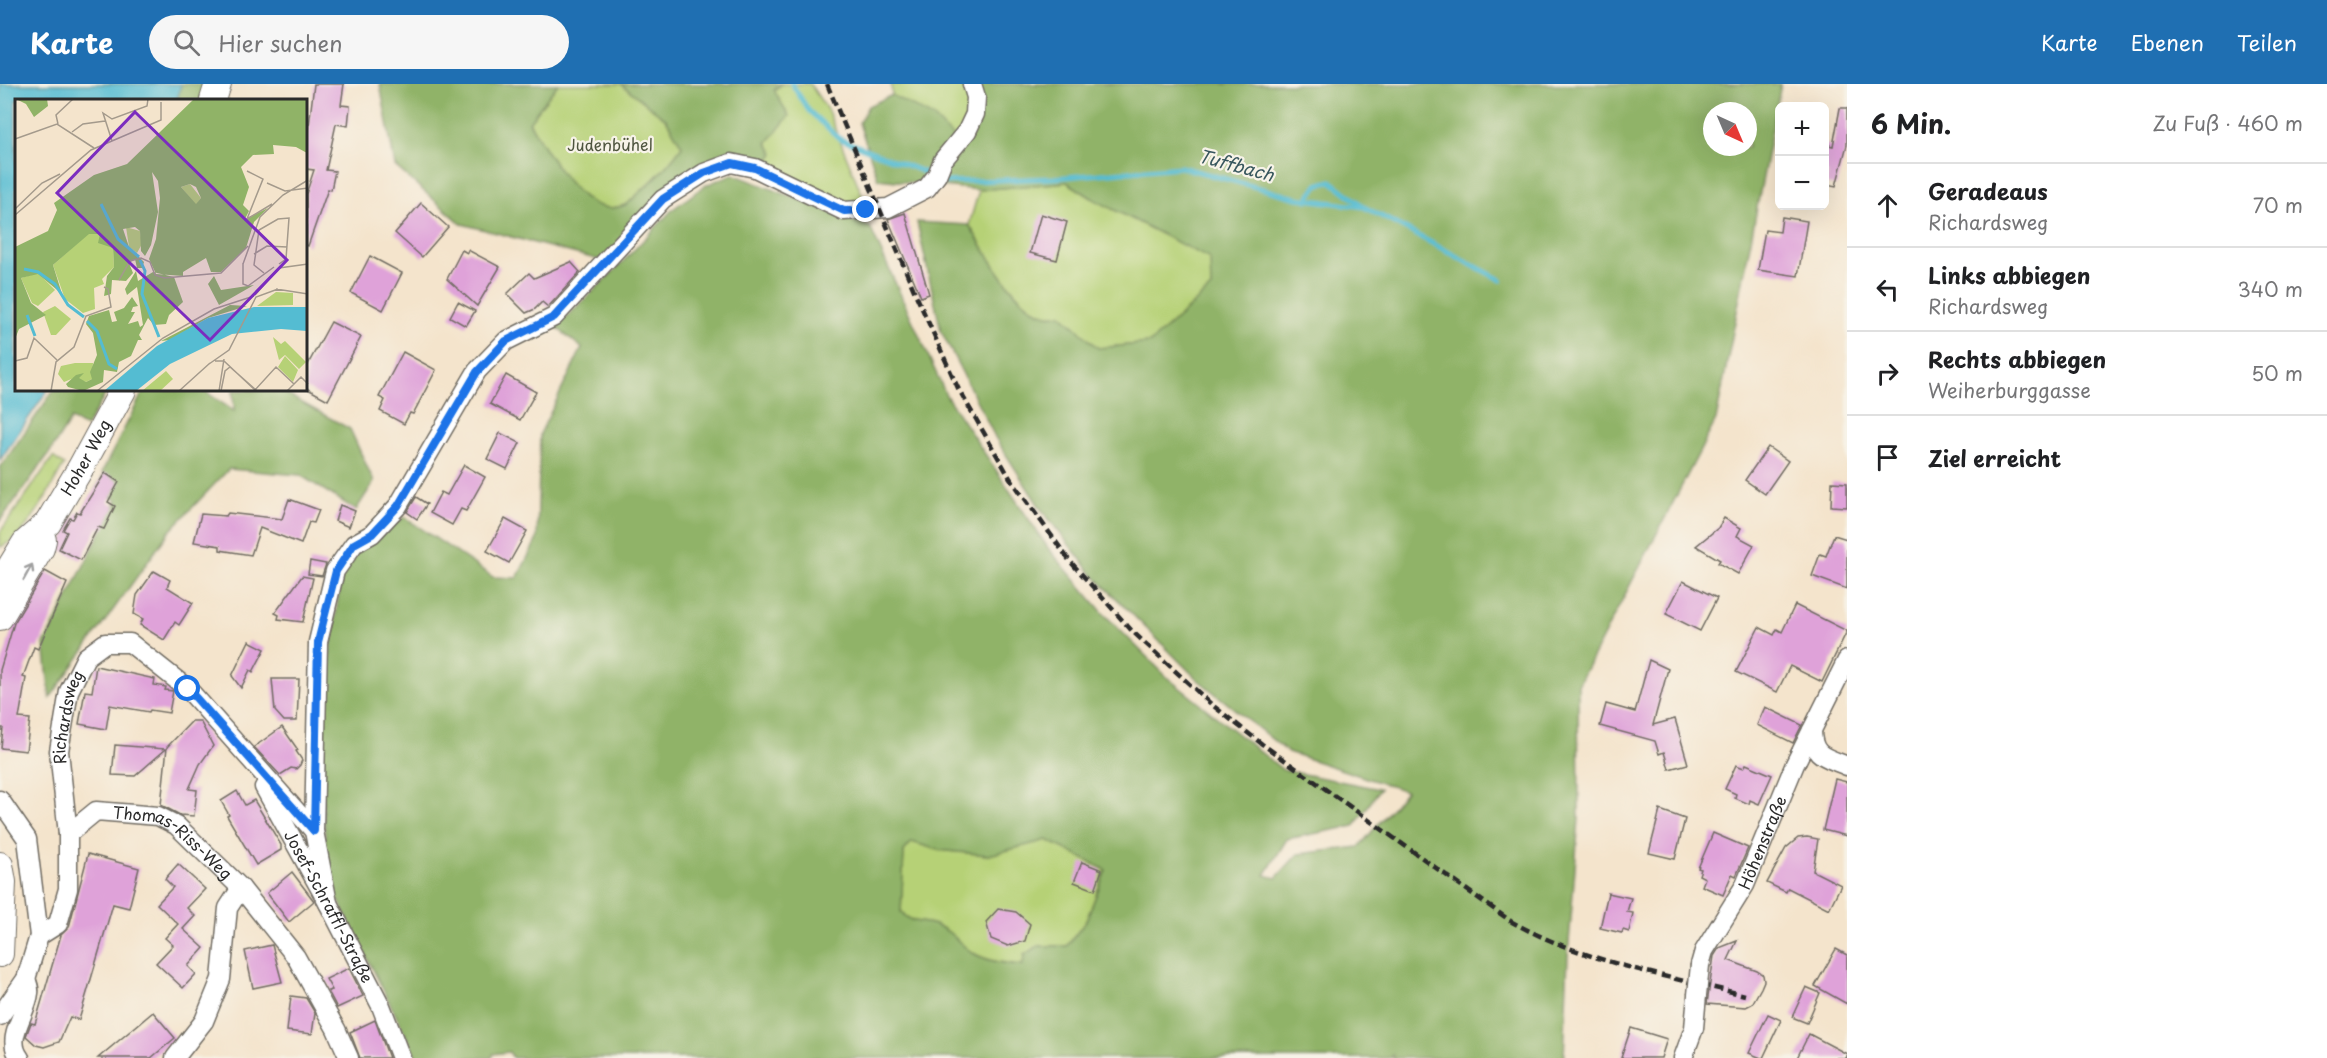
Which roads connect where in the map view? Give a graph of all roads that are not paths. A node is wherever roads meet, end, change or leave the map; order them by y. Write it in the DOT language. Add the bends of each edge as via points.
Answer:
graph roads {
  1 [pos="218,84"];
  2 [pos="972,84"];
  3 [pos="213,99"];
  4 [pos="122,392"];
  5 [pos="48,523"];
  6 [pos="25,543"];
  7 [pos="0,550"];
  8 [pos="0,584"];
  9 [pos="0,617"];
  10 [pos="1847,660"];
  11 [pos="1812,730"];
  12 [pos="250,761"];
  13 [pos="1847,766"];
  14 [pos="0,800"];
  15 [pos="314,831"];
  16 [pos="68,834"];
  17 [pos="0,865"];
  18 [pos="241,888"];
  19 [pos="328,903"];
  20 [pos="39,936"];
  21 [pos="0,954"];
  22 [pos="26,979"];
  23 [pos="0,1016"];
  24 [pos="20,1058"];
  25 [pos="175,1058"];
  26 [pos="349,1058"];
  27 [pos="400,1058"];
  28 [pos="1683,1058"];
  1 -- 3 [label="street"];
  2 -- 15 [label="street" via="975,114 927,188 888,207 844,211 755,168 732,163 704,173 663,199 554,317 506,341 477,372 398,506 372,534 354,544 336,571 318,642"];
  4 -- 5 [label="street, Hoher Weg"];
  5 -- 6 [label="street, Hoher Weg"];
  9 -- 5 [label="street, Hoher Weg, one-way" via="41,548"];
  6 -- 7 [label="street"];
  6 -- 8 [label="street, Hoher Weg"];
  10 -- 11 [label="street, Höhenstraße"];
  11 -- 13 [label="street" via="1816,751"];
  11 -- 28 [label="street, Höhenstraße, bridge" via="1745,885 1702,958 1694,1029"];
  12 -- 15 [label="street, Richardsweg"];
  12 -- 16 [label="street, Richardsweg" via="188,689 130,643 105,643 86,657 69,691 59,751"];
  12 -- 19 [label="street, Josef-Schraffl-Straße"];
  14 -- 20 [label="street" via="27,839"];
  15 -- 19 [label="street"];
  16 -- 18 [label="street, Thomas-Riss-Weg" via="96,811 158,816 176,825"];
  16 -- 20 [label="street, Richardsweg" via="68,889 58,924"];
  17 -- 21 [label="street"];
  18 -- 25 [label="street, Thomas-Riss-Weg" via="228,908 221,979 204,1021"];
  18 -- 26 [label="street, Thomas-Riss-Weg" via="296,957"];
  19 -- 27 [label="street, Josef-Schraffl-Straße" via="381,1006"];
  20 -- 22 [label="street"];
  22 -- 23 [label="street"];
  22 -- 24 [label="street" via="30,992 14,1035"];
}
